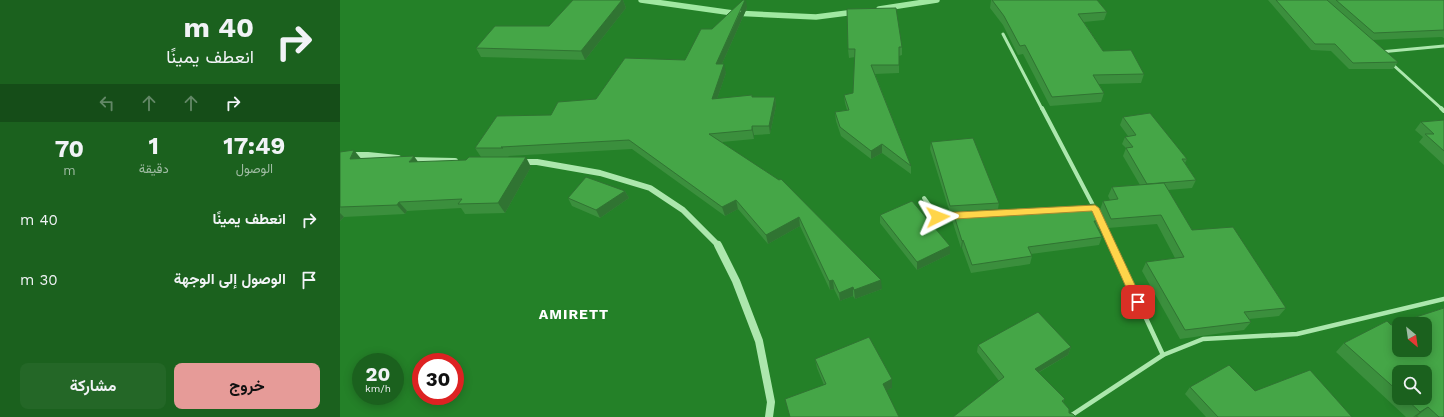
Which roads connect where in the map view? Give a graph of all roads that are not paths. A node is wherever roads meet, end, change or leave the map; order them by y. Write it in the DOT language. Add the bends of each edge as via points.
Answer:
graph roads {
  1 [pos="1003,34"];
  2 [pos="1374,46"];
  3 [pos="1444,46"];
  4 [pos="1379,52"];
  5 [pos="1444,111"];
  6 [pos="340,155"];
  7 [pos="462,161"];
  8 [pos="515,162"];
  9 [pos="924,198"];
  10 [pos="1087,208"];
  11 [pos="1095,208"];
  12 [pos="961,216"];
  13 [pos="1444,299"];
  14 [pos="1163,356"];
  15 [pos="769,417"];
  16 [pos="1069,417"];
  1 -- 11 [label="street"];
  2 -- 4 [label="street"];
  3 -- 4 [label="street"];
  4 -- 5 [label="street"];
  6 -- 7 [label="street" via="368,155 417,161"];
  8 -- 15 [label="street" via="538,162 600,173 650,188 683,210 720,247 759,340 771,402"];
  9 -- 12 [label="street" via="938,217"];
  10 -- 11 [label="street"];
  11 -- 14 [label="street"];
  13 -- 14 [label="street" via="1297,334 1203,339"];
  14 -- 16 [label="street"];
}
